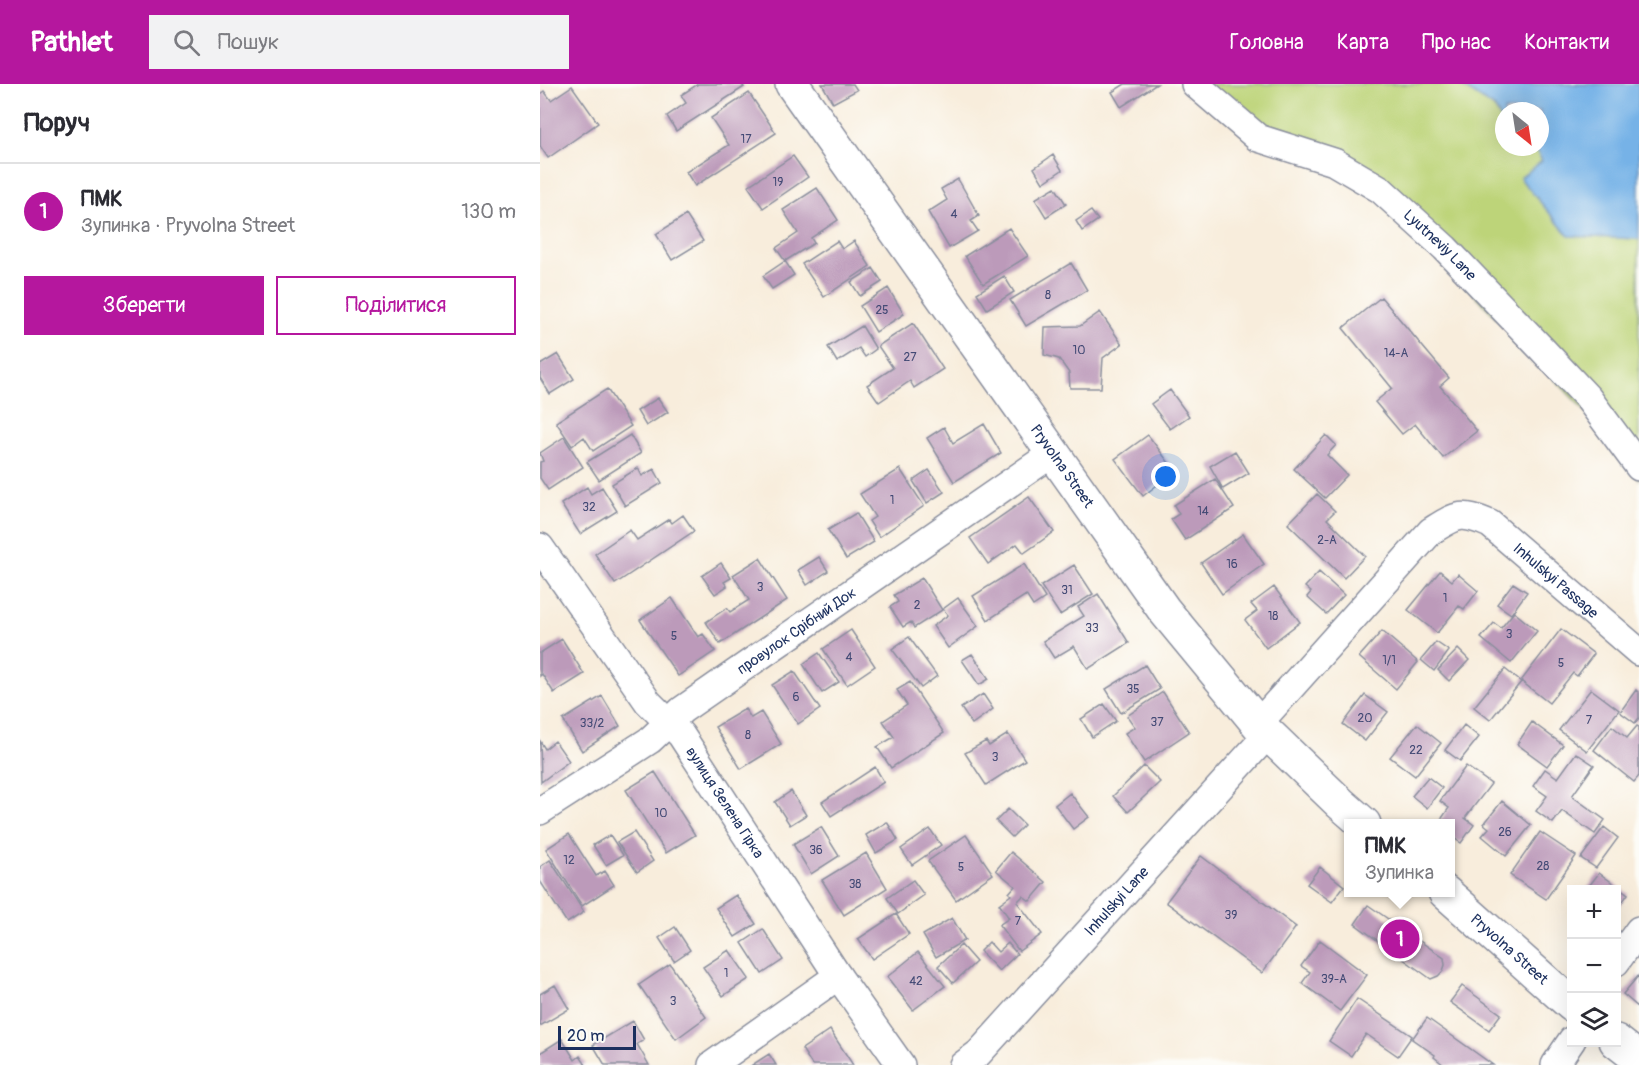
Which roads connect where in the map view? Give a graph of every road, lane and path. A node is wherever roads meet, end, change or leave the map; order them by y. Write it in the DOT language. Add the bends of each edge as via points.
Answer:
graph roads {
  1 [pos="792,84"];
  2 [pos="1195,84"];
  3 [pos="1053,453"];
  4 [pos="1639,467"];
  5 [pos="1470,515"];
  6 [pos="540,547"];
  7 [pos="1639,652"];
  8 [pos="669,723"];
  9 [pos="1263,729"];
  10 [pos="540,811"];
  11 [pos="1359,819"];
  12 [pos="1451,897"];
  13 [pos="1639,930"];
  14 [pos="1621,956"];
  15 [pos="838,976"];
  16 [pos="1567,1001"];
  17 [pos="1621,1044"];
  18 [pos="1567,1047"];
  19 [pos="1639,1059"];
  20 [pos="712,1065"];
  21 [pos="901,1065"];
  22 [pos="963,1065"];
  23 [pos="1555,1065"];
  1 -- 3 [label="street, Pryvolna Street"];
  2 -- 4 [label="street, Lyutneviy Lane" via="1258,138 1334,162 1380,189 1444,248 1588,398"];
  3 -- 8 [label="street, провулок Срібний Док" via="682,710"];
  3 -- 9 [label="street, Pryvolna Street" via="1164,610"];
  5 -- 7 [label="street, Inhulskyi Passage" via="1490,524"];
  5 -- 9 [label="street, Inhulskyi Lane" via="1454,517 1431,531"];
  6 -- 8 [label="street, вулиця Зелена Гірка" via="648,702"];
  8 -- 10 [label="street, провулок Срібний Док" via="650,740"];
  8 -- 15 [label="street, вулиця Зелена Гірка" via="681,735"];
  9 -- 11 [label="street, Pryvolna Street"];
  9 -- 22 [label="street, Inhulskyi Lane" via="978,1053"];
  12 -- 16 [label="street, Pryvolna Street"];
  13 -- 14 [label="street"];
  15 -- 20 [label="street"];
  15 -- 21 [label="street, вулиця Зелена Гірка"];
  17 -- 19 [label="street"];
  18 -- 23 [label="street"];
}
